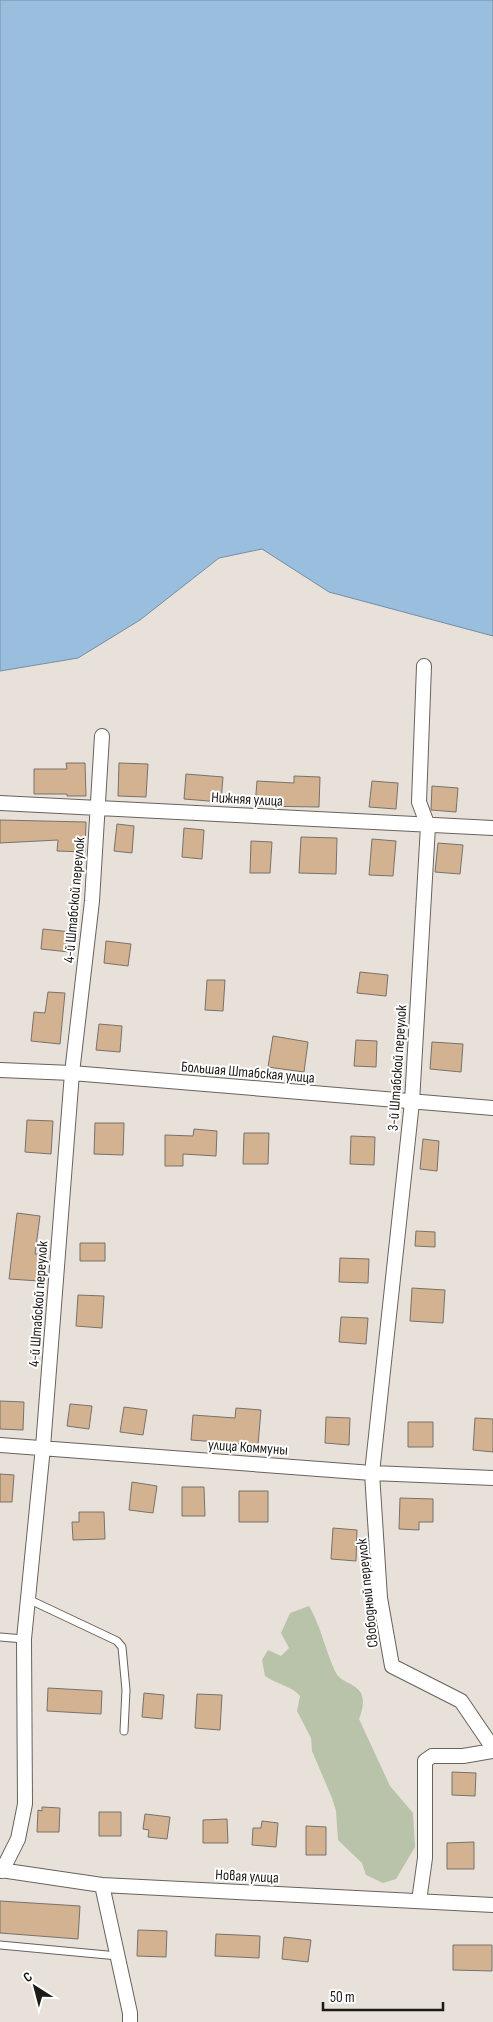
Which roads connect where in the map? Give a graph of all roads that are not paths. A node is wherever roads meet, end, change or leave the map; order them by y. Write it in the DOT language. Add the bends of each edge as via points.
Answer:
graph roads {
  1 [pos="424,666"];
  2 [pos="102,736"];
  3 [pos="0,803"];
  4 [pos="98,807"];
  5 [pos="428,826"];
  6 [pos="493,828"];
  7 [pos="0,1070"];
  8 [pos="72,1073"];
  9 [pos="412,1102"];
  10 [pos="493,1108"];
  11 [pos="0,1445"];
  12 [pos="43,1448"];
  13 [pos="372,1473"];
  14 [pos="493,1478"];
  15 [pos="28,1599"];
  16 [pos="0,1637"];
  17 [pos="24,1638"];
  18 [pos="124,1731"];
  19 [pos="493,1749"];
  20 [pos="1,1870"];
  21 [pos="102,1885"];
  22 [pos="419,1901"];
  23 [pos="493,1905"];
  24 [pos="0,1945"];
  25 [pos="118,1956"];
  26 [pos="130,2022"];
  1 -- 5 [label="street, 3-й Штабской переулок" via="419,802"];
  2 -- 4 [label="street, 4-й Штабской переулок"];
  3 -- 4 [label="street, Нижняя улица"];
  4 -- 5 [label="street, Нижняя улица"];
  4 -- 8 [label="street, 4-й Штабской переулок" via="92,901"];
  5 -- 6 [label="street, Нижняя улица"];
  5 -- 9 [label="street, 3-й Штабской переулок"];
  7 -- 8 [label="street, Большая Штабская улица"];
  8 -- 9 [label="street, Большая Штабская улица"];
  8 -- 12 [label="street, 4-й Штабской переулок"];
  9 -- 10 [label="street, Большая Штабская улица"];
  9 -- 13 [label="street, 3-й Штабской переулок"];
  11 -- 12 [label="street, улица Коммуны"];
  12 -- 13 [label="street, улица Коммуны"];
  12 -- 15 [label="street, 4-й Штабской переулок"];
  13 -- 14 [label="street, улица Коммуны"];
  13 -- 19 [label="street, Свободный переулок" via="380,1598 392,1666 461,1702"];
  15 -- 17 [label="street, 4-й Штабской переулок"];
  15 -- 18 [label="lane" via="117,1641 122,1647 126,1690"];
  16 -- 17 [label="lane"];
  17 -- 20 [label="street, 4-й Штабской переулок" via="25,1804 18,1839"];
  19 -- 22 [label="street, Свободный переулок" via="463,1756 432,1756 425,1761 425,1858"];
  20 -- 21 [label="street, Новая улица"];
  21 -- 22 [label="street, Новая улица"];
  21 -- 25 [label="street"];
  22 -- 23 [label="street, Новая улица"];
  24 -- 25 [label="lane"];
  25 -- 26 [label="street"];
}
